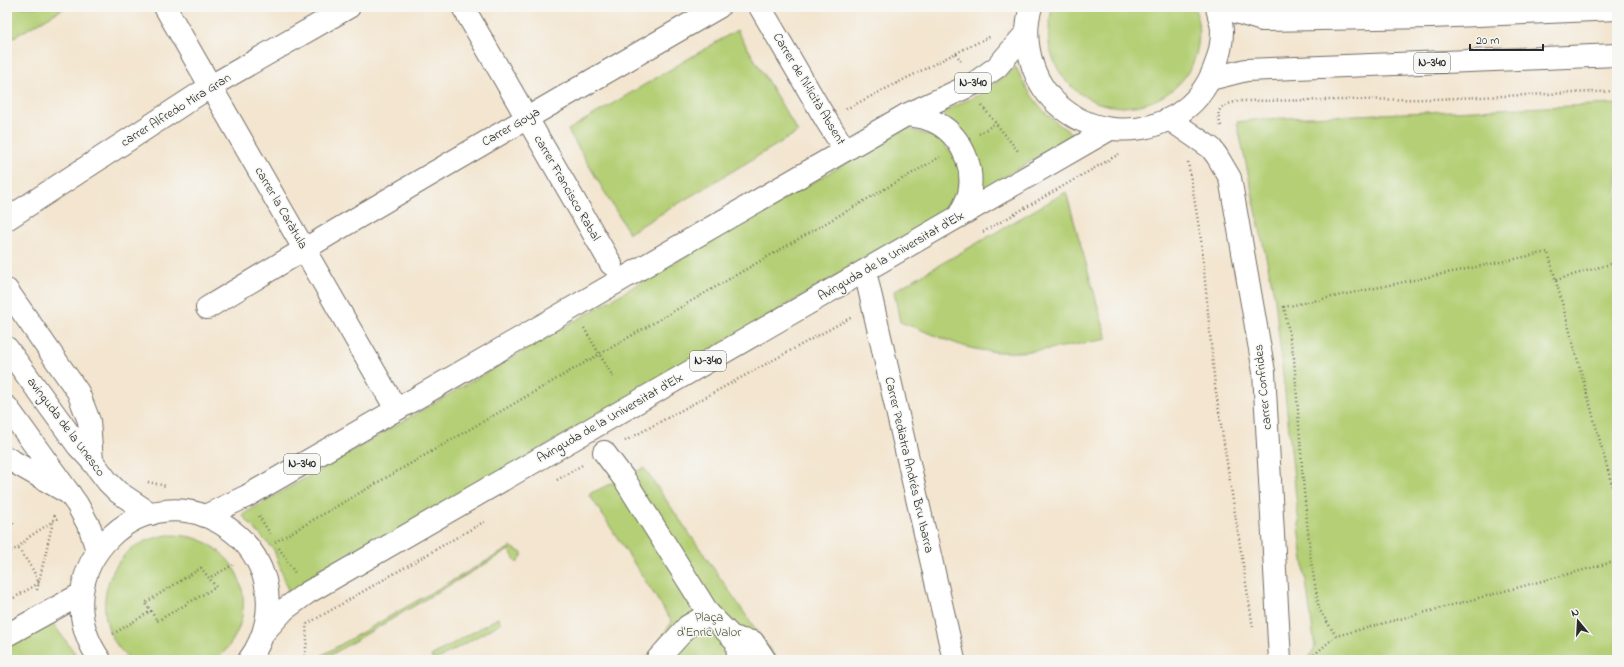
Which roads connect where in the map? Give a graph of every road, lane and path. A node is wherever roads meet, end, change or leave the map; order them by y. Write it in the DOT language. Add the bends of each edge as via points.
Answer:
graph roads {
  1 [pos="166,7"];
  2 [pos="349,7"];
  3 [pos="463,7"];
  4 [pos="719,7"];
  5 [pos="760,7"];
  6 [pos="1031,7"];
  7 [pos="1217,7"];
  8 [pos="1229,7"];
  9 [pos="1617,9"];
  10 [pos="995,31"];
  11 [pos="1027,32"];
  12 [pos="956,53"];
  13 [pos="1617,55"];
  14 [pos="964,67"];
  15 [pos="1210,79"];
  16 [pos="211,86"];
  17 [pos="1617,91"];
  18 [pos="982,106"];
  19 [pos="845,109"];
  20 [pos="906,115"];
  21 [pos="527,118"];
  22 [pos="1170,119"];
  23 [pos="996,123"];
  24 [pos="1110,129"];
  25 [pos="1224,130"];
  26 [pos="978,134"];
  27 [pos="845,150"];
  28 [pos="1018,151"];
  29 [pos="1123,152"];
  30 [pos="943,155"];
  31 [pos="1186,158"];
  32 [pos="959,216"];
  33 [pos="7,219"];
  34 [pos="982,233"];
  35 [pos="305,248"];
  36 [pos="1617,262"];
  37 [pos="611,264"];
  38 [pos="865,270"];
  39 [pos="1556,280"];
  40 [pos="7,290"];
  41 [pos="207,308"];
  42 [pos="858,314"];
  43 [pos="581,324"];
  44 [pos="7,348"];
  45 [pos="600,355"];
  46 [pos="613,377"];
  47 [pos="7,407"];
  48 [pos="396,409"];
  49 [pos="623,442"];
  50 [pos="604,452"];
  51 [pos="7,458"];
  52 [pos="92,461"];
  53 [pos="143,482"];
  54 [pos="172,486"];
  55 [pos="63,501"];
  56 [pos="1617,503"];
  57 [pos="150,514"];
  58 [pos="60,516"];
  59 [pos="205,516"];
  60 [pos="16,521"];
  61 [pos="54,521"];
  62 [pos="485,522"];
  63 [pos="7,529"];
  64 [pos="275,542"];
  65 [pos="18,548"];
  66 [pos="97,551"];
  67 [pos="7,552"];
  68 [pos="1617,560"];
  69 [pos="234,564"];
  70 [pos="209,578"];
  71 [pos="39,583"];
  72 [pos="81,594"];
  73 [pos="35,597"];
  74 [pos="7,602"];
  75 [pos="151,611"];
  76 [pos="709,614"];
  77 [pos="309,619"];
  78 [pos="306,625"];
  79 [pos="264,632"];
  80 [pos="1254,632"];
  81 [pos="7,635"];
  82 [pos="1336,636"];
  83 [pos="109,637"];
  84 [pos="737,638"];
  85 [pos="100,660"];
  86 [pos="249,660"];
  87 [pos="304,660"];
  88 [pos="657,660"];
  89 [pos="738,660"];
  90 [pos="765,660"];
  91 [pos="954,660"];
  92 [pos="1280,660"];
  93 [pos="1308,660"];
  1 -- 16 [label="main road, carrer la Caràtula"];
  2 -- 16 [label="main road, carrer Alfredo Mira Gran"];
  3 -- 21 [label="main road, carrer Francisco Rabal"];
  4 -- 21 [label="main road, Carrer Goya"];
  5 -- 27 [label="main road, Carrer de l'Il·licità Absent"];
  6 -- 11 [label="main road"];
  7 -- 15 [label="main road" via="1222,30 1220,55"];
  8 -- 9 [label="main road" via="1236,12 1262,20 1431,17"];
  10 -- 12 [label="path" via="990,37"];
  11 -- 20 [label="main road, N-340" via="997,67 985,76"];
  11 -- 24 [label="main road" via="1029,55 1034,70 1050,96 1067,112 1087,123"];
  12 -- 14 [label="path"];
  12 -- 19 [label="path"];
  13 -- 15 [label="main road, N-340" via="1246,70"];
  15 -- 22 [label="main road" via="1186,109"];
  16 -- 33 [label="main road, carrer Alfredo Mira Gran"];
  16 -- 35 [label="main road, carrer la Caràtula"];
  17 -- 25 [label="path" via="1434,99 1239,101 1221,107 1218,119"];
  18 -- 23 [label="path"];
  20 -- 27 [label="main road, N-340"];
  20 -- 32 [label="main road" via="927,118 946,129 961,145 970,168 969,194"];
  21 -- 35 [label="main road, Carrer Goya"];
  21 -- 37 [label="main road, carrer Francisco Rabal"];
  22 -- 24 [label="main road" via="1150,127"];
  22 -- 92 [label="main road, carrer Confrides" via="1210,148 1218,156 1230,178 1264,372"];
  23 -- 26 [label="path"];
  23 -- 28 [label="path"];
  24 -- 32 [label="main road, Avinguda de la Universitat d'Elx / N-340"];
  27 -- 48 [label="main road, N-340"];
  29 -- 34 [label="path"];
  30 -- 45 [label="path"];
  31 -- 80 [label="path" via="1190,164 1201,239 1215,386"];
  32 -- 38 [label="main road, Avinguda de la Universitat d'Elx / N-340"];
  35 -- 41 [label="main road, Carrer Goya"];
  35 -- 48 [label="main road, carrer la Caràtula"];
  36 -- 39 [label="path"];
  38 -- 79 [label="main road, Avinguda de la Universitat d'Elx / N-340" via="307,593 284,610"];
  38 -- 91 [label="main road, Carrer Pediatra Andrés Bru Ibarra"];
  39 -- 56 [label="path"];
  39 -- 82 [label="path" via="1548,252 1284,307 1294,358 1311,561 1319,609"];
  40 -- 52 [label="main road" via="78,392 89,421"];
  42 -- 49 [label="path"];
  43 -- 45 [label="path"];
  44 -- 52 [label="main road, avinguda de la Unesco" via="78,446"];
  45 -- 46 [label="path"];
  45 -- 64 [label="path"];
  47 -- 55 [label="main road"];
  48 -- 59 [label="main road, N-340" via="247,496"];
  50 -- 76 [label="main road"];
  51 -- 55 [label="main road"];
  52 -- 57 [label="main road, avinguda de la Unesco" via="118,492"];
  53 -- 54 [label="path"];
  55 -- 61 [label="path"];
  55 -- 66 [label="main road" via="90,528"];
  57 -- 59 [label="main road, N-340" via="187,511"];
  57 -- 66 [label="main road, N-340" via="130,522 112,535"];
  58 -- 61 [label="path"];
  59 -- 79 [label="main road, N-340" via="224,524 239,536 262,570 268,612"];
  60 -- 63 [label="path"];
  61 -- 65 [label="path" via="28,537"];
  61 -- 71 [label="path"];
  62 -- 78 [label="path"];
  65 -- 67 [label="path"];
  65 -- 71 [label="path"];
  66 -- 72 [label="main road, N-340" via="86,572"];
  68 -- 82 [label="path"];
  69 -- 70 [label="path"];
  70 -- 75 [label="path" via="201,568 145,603"];
  70 -- 75 [label="path" via="216,587 157,621"];
  71 -- 73 [label="path"];
  71 -- 74 [label="path"];
  72 -- 81 [label="main road"];
  72 -- 85 [label="main road, N-340" via="82,621 90,647"];
  75 -- 83 [label="path"];
  76 -- 84 [label="main road" via="733,638"];
  76 -- 88 [label="main road" via="688,626"];
  77 -- 78 [label="path"];
  78 -- 87 [label="path"];
  79 -- 86 [label="main road, N-340"];
  82 -- 93 [label="path"];
  84 -- 89 [label="main road"];
  84 -- 90 [label="main road" via="753,642"];
}
